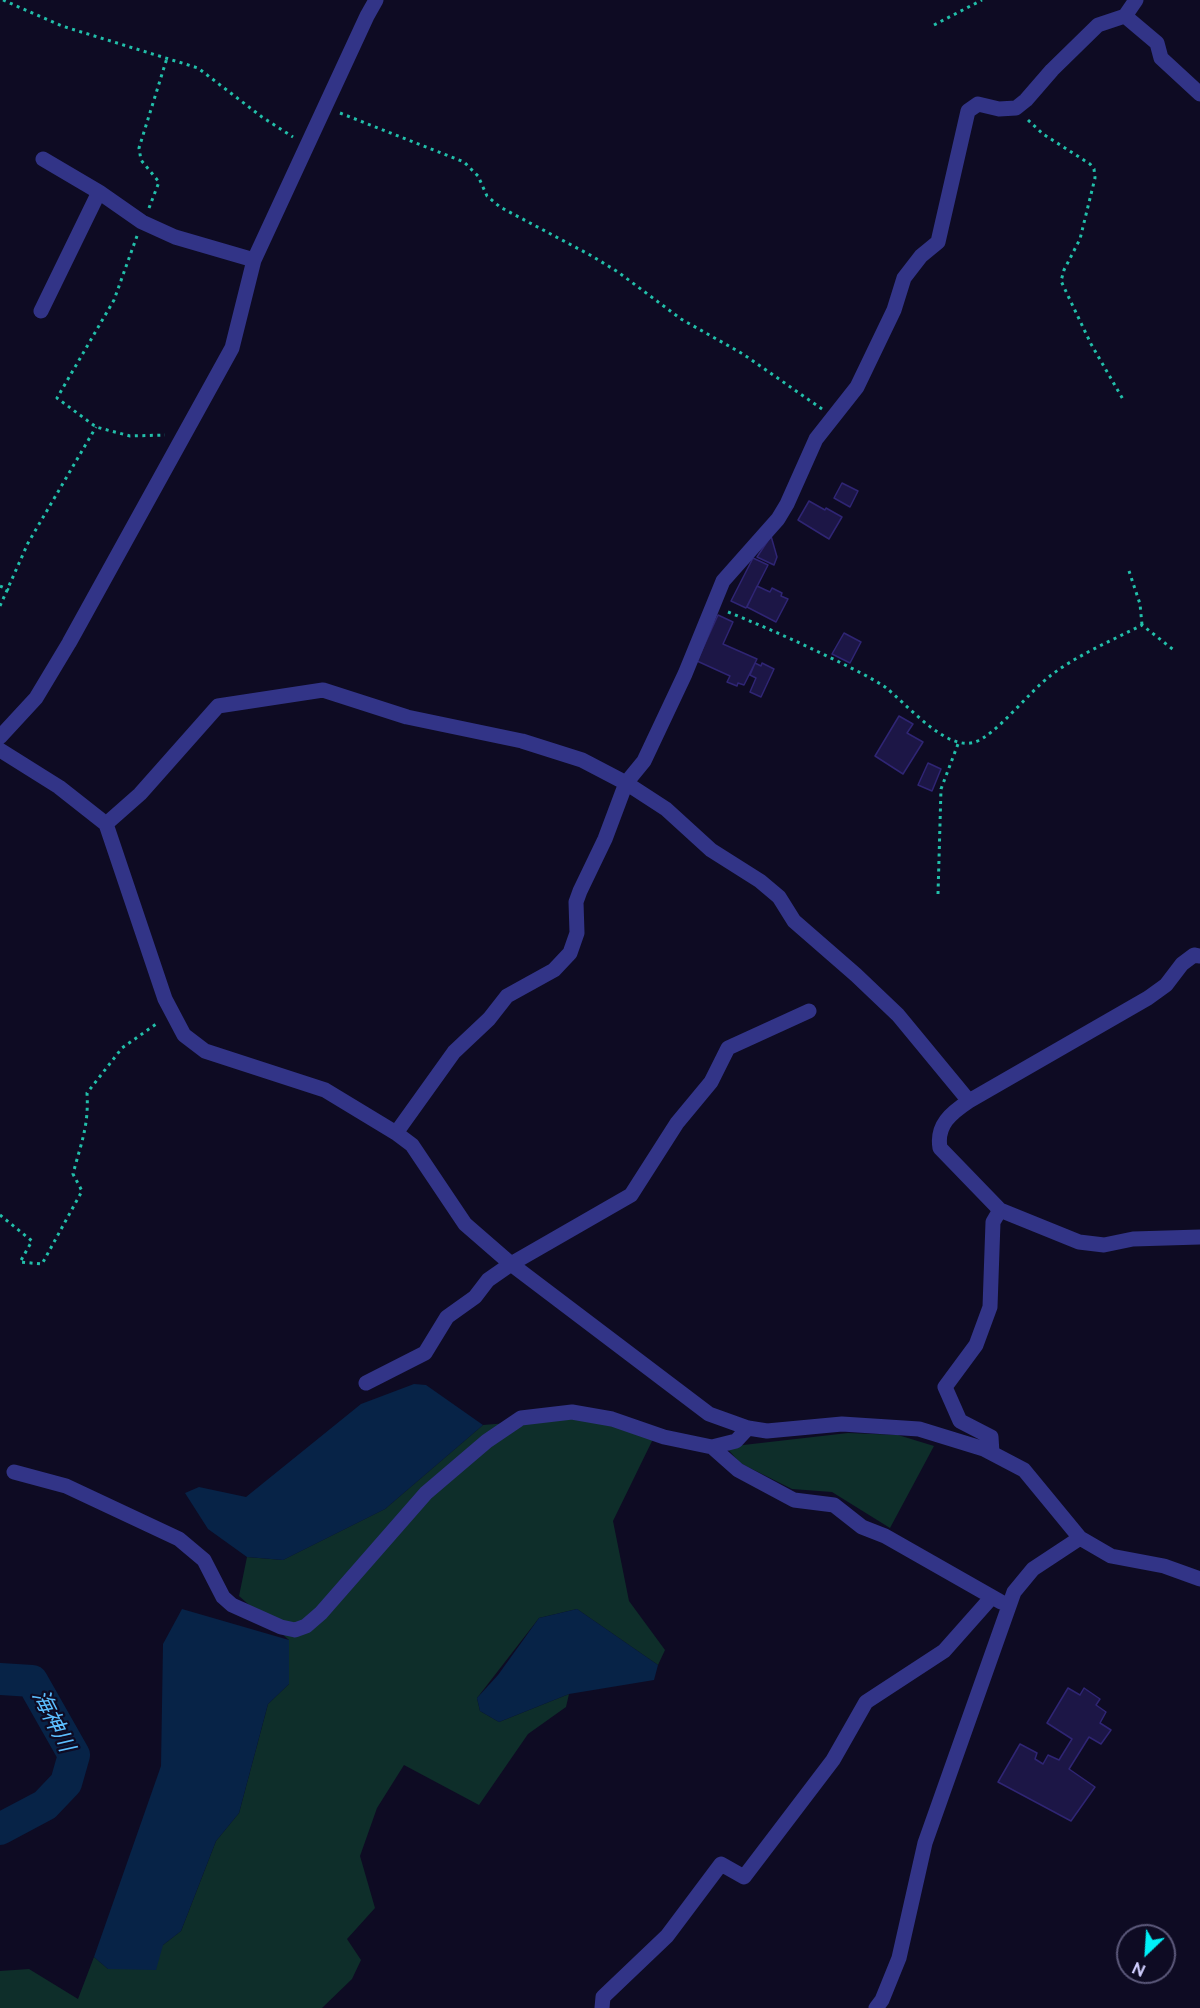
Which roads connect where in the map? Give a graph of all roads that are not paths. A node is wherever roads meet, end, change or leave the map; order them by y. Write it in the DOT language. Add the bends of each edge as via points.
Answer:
graph roads {
  1 [pos="376,0"];
  2 [pos="1136,0"];
  3 [pos="1125,16"];
  4 [pos="1200,94"];
  5 [pos="44,159"];
  6 [pos="99,192"];
  7 [pos="254,260"];
  8 [pos="41,311"];
  9 [pos="0,737"];
  10 [pos="0,750"];
  11 [pos="626,783"];
  12 [pos="106,824"];
  13 [pos="1200,956"];
  14 [pos="809,1011"];
  15 [pos="969,1101"];
  16 [pos="396,1132"];
  17 [pos="1000,1210"];
  18 [pos="1200,1237"];
  19 [pos="512,1263"];
  20 [pos="366,1383"];
  21 [pos="748,1428"];
  22 [pos="712,1447"];
  23 [pos="992,1453"];
  24 [pos="14,1472"];
  25 [pos="1080,1538"];
  26 [pos="1200,1579"];
  27 [pos="991,1598"];
  28 [pos="1009,1605"];
  29 [pos="602,2008"];
  30 [pos="876,2008"];
  1 -- 7 [label="street"];
  2 -- 3 [label="street"];
  3 -- 4 [label="street" via="1157,44 1161,58"];
  3 -- 11 [label="street" via="1098,25 1016,108 978,104 968,111 938,242 904,278 894,310 857,387 816,439 787,504 723,581 644,761"];
  5 -- 6 [label="street"];
  6 -- 7 [label="street" via="142,222 175,237"];
  6 -- 8 [label="street"];
  7 -- 9 [label="street" via="232,348 36,698"];
  10 -- 12 [label="street" via="59,787"];
  11 -- 12 [label="street" via="582,760 542,747 407,717 323,690 218,706 140,794"];
  11 -- 15 [label="street" via="666,809 711,850 779,897 794,921 898,1015"];
  11 -- 16 [label="street" via="576,902 577,933 570,953 554,970 507,996 454,1052"];
  12 -- 16 [label="street" via="165,999 184,1035 205,1051 325,1090"];
  13 -- 15 [label="street" via="1194,955 1182,964 1166,985 1148,998"];
  14 -- 19 [label="street" via="728,1048 711,1082 677,1123 631,1196"];
  15 -- 17 [label="street" via="951,1113 938,1137 940,1148"];
  16 -- 19 [label="street" via="412,1145 465,1224"];
  17 -- 18 [label="street" via="1079,1242 1104,1245 1133,1239"];
  17 -- 23 [label="street" via="993,1221 990,1307 976,1345 945,1387 960,1421 991,1437"];
  19 -- 20 [label="street" via="447,1317 425,1353"];
  19 -- 21 [label="street" via="709,1414"];
  21 -- 22 [label="street" via="736,1441"];
  21 -- 23 [label="street" via="767,1431 842,1424 919,1429"];
  22 -- 24 [label="street" via="572,1412 521,1418 487,1441 426,1493 321,1613 295,1630 232,1605 223,1597 204,1560 179,1539 66,1486"];
  22 -- 27 [label="street" via="738,1470 794,1500 834,1505 862,1527 885,1536"];
  23 -- 25 [label="street" via="1024,1470"];
  25 -- 26 [label="street" via="1111,1556 1164,1566"];
  25 -- 28 [label="street" via="1033,1569 1014,1592"];
  27 -- 28 [label="street"];
  27 -- 29 [label="street" via="944,1651 866,1702 833,1760 744,1876 721,1864 668,1936 603,1997"];
  28 -- 30 [label="street" via="924,1843 898,1958"];
}
